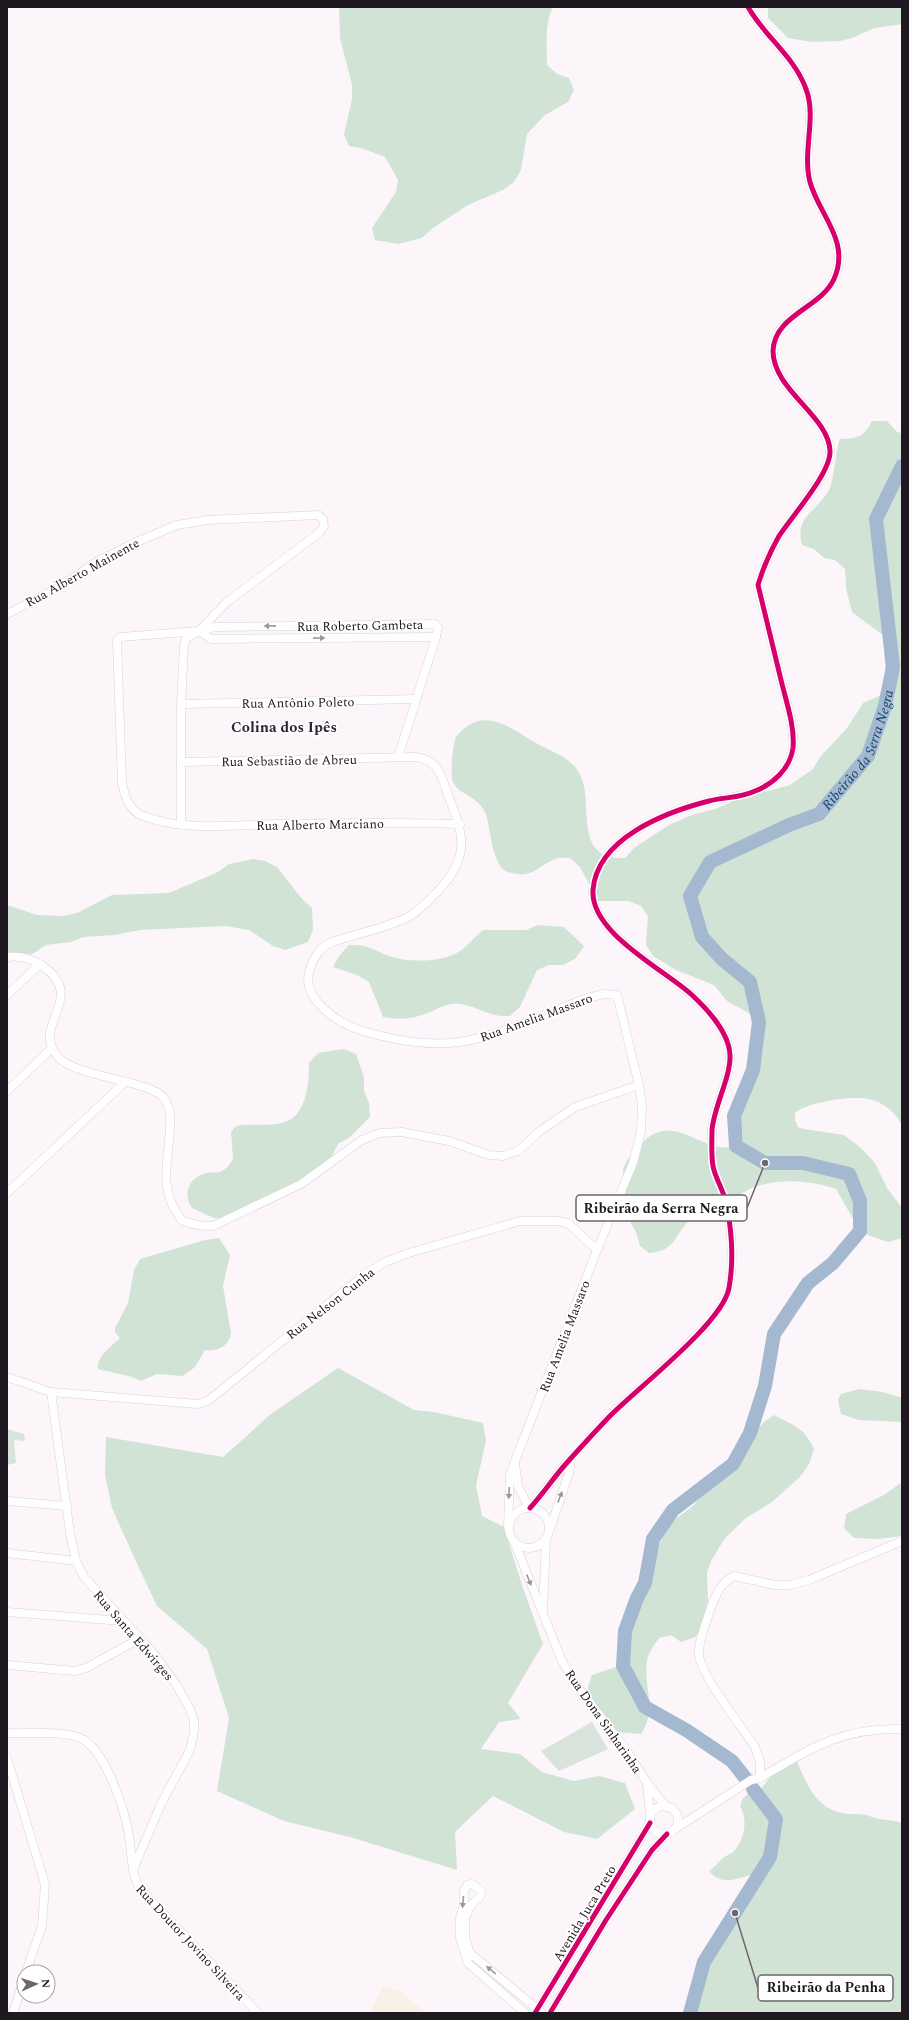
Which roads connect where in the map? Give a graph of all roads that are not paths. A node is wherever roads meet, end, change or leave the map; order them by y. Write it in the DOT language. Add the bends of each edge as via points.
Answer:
graph roads {
  1 [pos="748,7"];
  2 [pos="7,614"];
  3 [pos="199,631"];
  4 [pos="436,637"];
  5 [pos="416,700"];
  6 [pos="181,704"];
  7 [pos="398,757"];
  8 [pos="181,762"];
  9 [pos="181,824"];
  10 [pos="460,824"];
  11 [pos="7,957"];
  12 [pos="40,964"];
  13 [pos="7,995"];
  14 [pos="52,1049"];
  15 [pos="125,1082"];
  16 [pos="639,1085"];
  17 [pos="7,1091"];
  18 [pos="7,1193"];
  19 [pos="597,1250"];
  20 [pos="7,1377"];
  21 [pos="50,1392"];
  22 [pos="572,1459"];
  23 [pos="515,1461"];
  24 [pos="7,1501"];
  25 [pos="67,1506"];
  26 [pos="529,1508"];
  27 [pos="508,1527"];
  28 [pos="547,1537"];
  29 [pos="902,1541"];
  30 [pos="515,1544"];
  31 [pos="7,1554"];
  32 [pos="76,1561"];
  33 [pos="7,1612"];
  34 [pos="543,1616"];
  35 [pos="123,1621"];
  36 [pos="139,1639"];
  37 [pos="7,1665"];
  38 [pos="902,1729"];
  39 [pos="7,1733"];
  40 [pos="7,1758"];
  41 [pos="760,1778"];
  42 [pos="647,1783"];
  43 [pos="666,1807"];
  44 [pos="676,1815"];
  45 [pos="696,1815"];
  46 [pos="650,1820"];
  47 [pos="675,1828"];
  48 [pos="667,1834"];
  49 [pos="134,1867"];
  50 [pos="29,1964"];
  51 [pos="506,1984"];
  52 [pos="500,1992"];
  53 [pos="538,2012"];
  54 [pos="258,2013"];
  55 [pos="525,2013"];
  56 [pos="550,2013"];
  1 -- 22 [label="street" via="788,57 806,89 810,118 810,181 835,235 839,251 838,266 833,280 821,295 784,325 776,337 773,351 774,363 781,377 820,425 828,440 830,451 821,477 779,537 758,585 789,714 793,750 780,776 757,791 744,796 710,800 669,812 624,839 610,850 598,871 593,891 595,905 612,932 706,1008 726,1040 730,1054 713,1120 712,1135 713,1166 725,1198 729,1227 732,1257 729,1292 706,1326 611,1415"];
  2 -- 3 [label="street, Rua Alberto Mainente" via="60,587 98,562 134,543 177,525 208,520 318,515 323,519 324,526 320,533 227,602"];
  3 -- 4 [label="street, Rua Roberto Gambeta, one-way" via="211,640"];
  4 -- 3 [label="street, Rua Roberto Gambeta, one-way" via="438,628 435,624 215,627"];
  3 -- 6 [label="street" via="186,638 184,646"];
  3 -- 9 [label="street, Rua Alberto Marciano" via="121,637 116,643 124,797 140,814"];
  4 -- 5 [label="street"];
  5 -- 6 [label="street, Rua Antônio Poleto"];
  5 -- 7 [label="street"];
  6 -- 8 [label="street"];
  7 -- 8 [label="street, Rua Sebastião de Abreu"];
  7 -- 10 [label="street, Rua Sebastião de Abreu" via="427,759 437,767"];
  8 -- 9 [label="street"];
  9 -- 10 [label="street, Rua Alberto Marciano"];
  10 -- 16 [label="street, Rua Amelia Massaro" via="462,849 458,865 446,882 425,905 409,916 322,947 309,972 310,993 321,1006 344,1023 362,1031 407,1040 448,1043 471,1040 587,998 604,994 617,995"];
  11 -- 12 [label="street" via="27,958"];
  12 -- 13 [label="street"];
  12 -- 14 [label="street" via="55,975 61,988 61,1003 50,1032"];
  14 -- 15 [label="street" via="60,1058 80,1070"];
  14 -- 17 [label="street"];
  15 -- 16 [label="street" via="155,1091 166,1099 170,1116 167,1185 172,1205 182,1220 197,1226 212,1226 301,1184 362,1140 380,1133 402,1132 429,1137 489,1155 504,1156 518,1151 540,1131 575,1107"];
  15 -- 18 [label="street"];
  16 -- 19 [label="street, Rua Amelia Massaro" via="642,1105 641,1132 633,1163"];
  19 -- 21 [label="street, Rua Nelson Cunha" via="568,1223 520,1221 391,1260 364,1275 209,1400 198,1404"];
  19 -- 23 [label="street, Rua Amelia Massaro"];
  20 -- 21 [label="street, Rua Nelson Cunha"];
  21 -- 25 [label="street, Rua Santa Edwirges"];
  22 -- 26 [label="street"];
  28 -- 22 [label="street, one-way"];
  23 -- 26 [label="street" via="518,1486"];
  23 -- 27 [label="street, Rua Amelia Massaro, one-way" via="510,1475"];
  24 -- 25 [label="street"];
  25 -- 32 [label="street, Rua Santa Edwirges"];
  26 -- 27 [label="street" via="514,1514"];
  26 -- 28 [label="street" via="540,1511 547,1519"];
  27 -- 30 [label="street"];
  28 -- 30 [label="street" via="533,1548"];
  28 -- 34 [label="street, Rua Dona Sinharinha"];
  29 -- 41 [label="street" via="809,1580 789,1585 775,1585 734,1576 717,1590 700,1641 699,1655 703,1670 755,1747 760,1762"];
  30 -- 34 [label="street, Rua Dona Sinharinha, one-way"];
  31 -- 32 [label="street"];
  32 -- 35 [label="street, Rua Santa Edwirges" via="84,1577"];
  33 -- 35 [label="street"];
  34 -- 42 [label="street, Rua Dona Sinharinha" via="562,1661 577,1686 627,1751"];
  35 -- 36 [label="street, Rua Santa Edwirges"];
  36 -- 37 [label="street" via="86,1668 75,1671"];
  36 -- 49 [label="street, Rua Santa Edwirges" via="154,1654 176,1684 190,1709 194,1732 190,1750 162,1802"];
  38 -- 41 [label="street" via="853,1732 822,1742"];
  39 -- 49 [label="street, Rua Doutor Jovino Silveira" via="69,1734 81,1738 93,1748 107,1770 122,1809"];
  40 -- 50 [label="street" via="45,1884 42,1926"];
  41 -- 45 [label="street" via="751,1780"];
  42 -- 43 [label="street, Rua Dona Sinharinha"];
  42 -- 46 [label="street, Rua Dona Sinharinha"];
  43 -- 44 [label="street" via="671,1808"];
  43 -- 46 [label="street" via="658,1807"];
  44 -- 45 [label="street"];
  44 -- 47 [label="street"];
  45 -- 47 [label="street"];
  46 -- 48 [label="street" via="658,1833"];
  46 -- 53 [label="street, Avenida Juca Preto"];
  47 -- 48 [label="street"];
  48 -- 56 [label="street, Avenida Juca Preto" via="652,1850 606,1920"];
  49 -- 54 [label="street, Rua Doutor Jovino Silveira" via="134,1879 140,1889"];
  51 -- 52 [label="street"];
  51 -- 52 [label="street, one-way" via="470,1953 465,1938 465,1918 471,1905 480,1897 481,1891 472,1884 467,1885 460,1918 460,1938 468,1963"];
  51 -- 53 [label="street"];
  52 -- 55 [label="street"];
}
